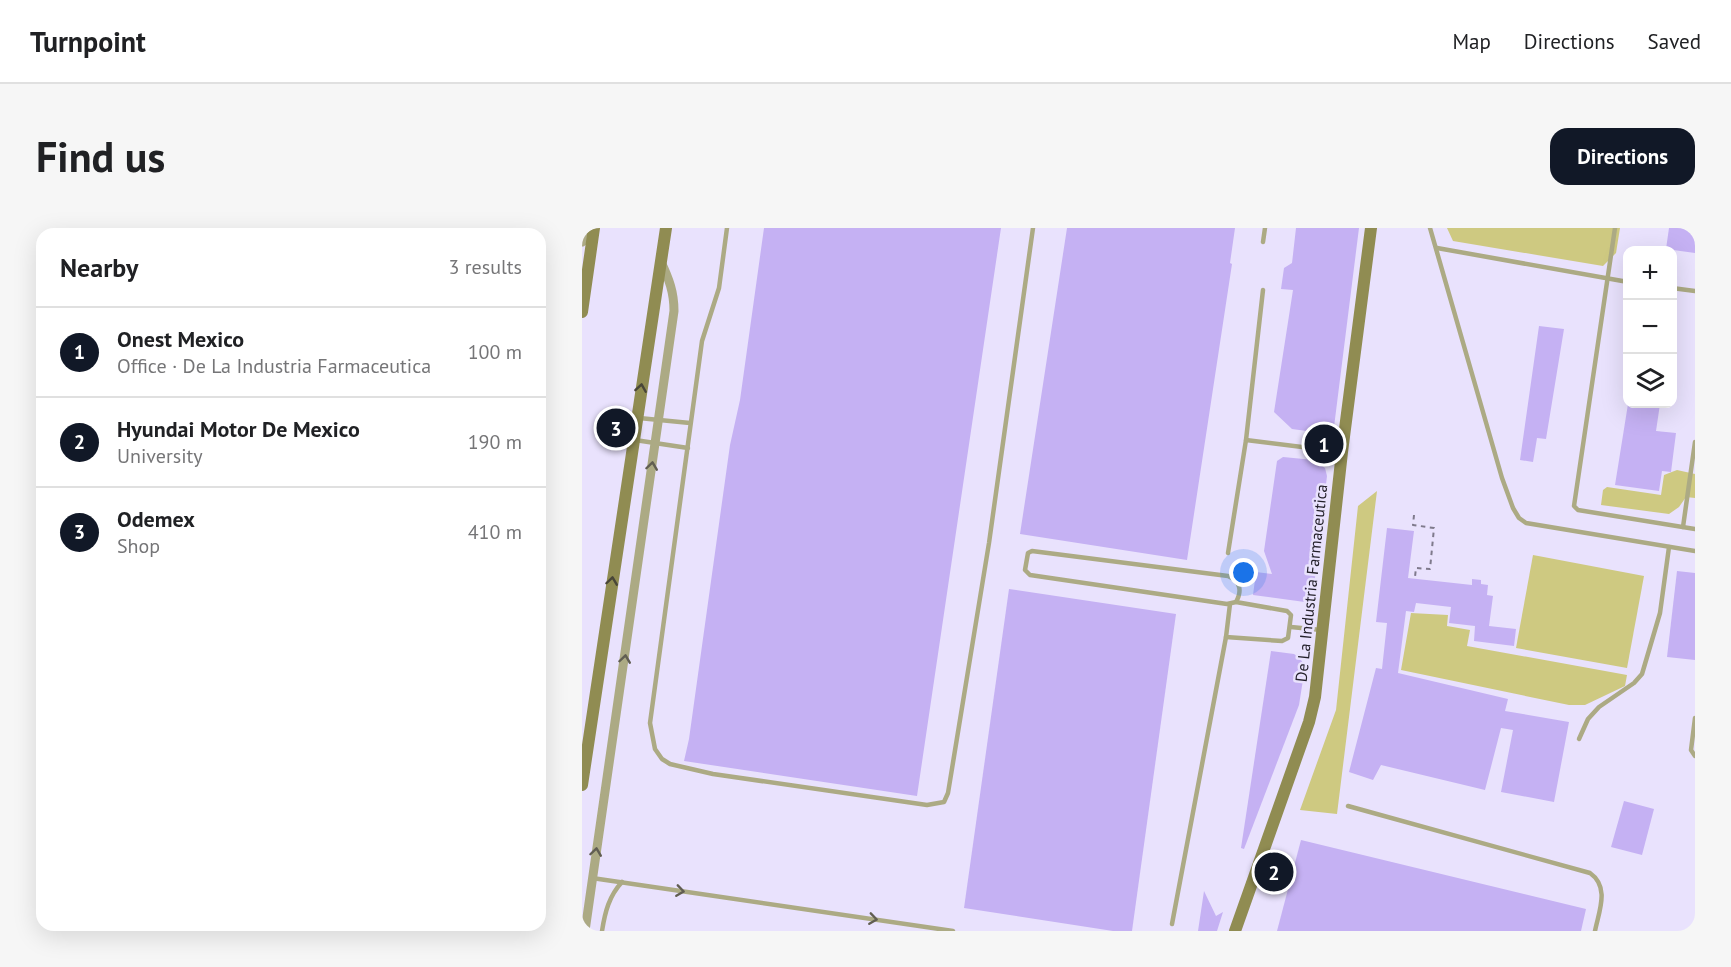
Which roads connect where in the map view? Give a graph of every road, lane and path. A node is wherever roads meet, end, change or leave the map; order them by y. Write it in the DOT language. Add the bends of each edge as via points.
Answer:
graph roads {
  1 [pos="666,228"];
  2 [pos="727,228"];
  3 [pos="1033,228"];
  4 [pos="1265,228"];
  5 [pos="1371,228"];
  6 [pos="1430,228"];
  7 [pos="1615,228"];
  8 [pos="594,231"];
  9 [pos="582,242"];
  10 [pos="1263,242"];
  11 [pos="1437,248"];
  12 [pos="661,262"];
  13 [pos="1606,280"];
  14 [pos="1623,282"];
  15 [pos="1677,289"];
  16 [pos="1263,290"];
  17 [pos="1695,291"];
  18 [pos="582,312"];
  19 [pos="636,418"];
  20 [pos="659,421"];
  21 [pos="690,423"];
  22 [pos="633,440"];
  23 [pos="1246,440"];
  24 [pos="1695,442"];
  25 [pos="656,443"];
  26 [pos="688,448"];
  27 [pos="1342,452"];
  28 [pos="1414,515"];
  29 [pos="1683,527"];
  30 [pos="1695,529"];
  31 [pos="1669,547"];
  32 [pos="1695,551"];
  33 [pos="1228,553"];
  34 [pos="1415,577"];
  35 [pos="1233,603"];
  36 [pos="1291,627"];
  37 [pos="1323,630"];
  38 [pos="1226,637"];
  39 [pos="1695,718"];
  40 [pos="1579,739"];
  41 [pos="1695,756"];
  42 [pos="582,785"];
  43 [pos="1348,806"];
  44 [pos="592,878"];
  45 [pos="622,882"];
  46 [pos="1172,924"];
  47 [pos="585,931"];
  48 [pos="602,931"];
  49 [pos="953,931"];
  50 [pos="1235,931"];
  51 [pos="1595,931"];
  1 -- 12 [label="main road"];
  2 -- 21 [label="lane" via="719,288 702,341"];
  3 -- 26 [label="lane" via="989,543 944,802 927,806 713,774 662,759 655,749 650,723"];
  4 -- 10 [label="lane"];
  5 -- 27 [label="main road, De La Industria Farmaceutica"];
  6 -- 11 [label="lane"];
  7 -- 13 [label="lane"];
  8 -- 9 [label="street"];
  8 -- 18 [label="main road"];
  11 -- 13 [label="lane"];
  11 -- 31 [label="lane" via="1502,478 1519,518 1526,523"];
  19 -- 12 [label="main road, one-way"];
  12 -- 20 [label="street" via="674,293 674,311"];
  13 -- 14 [label="lane"];
  13 -- 29 [label="lane" via="1574,506 1578,510"];
  15 -- 17 [label="lane"];
  16 -- 23 [label="lane"];
  19 -- 20 [label="lane"];
  19 -- 22 [label="main road"];
  20 -- 21 [label="lane"];
  20 -- 25 [label="street"];
  21 -- 26 [label="lane"];
  22 -- 25 [label="lane"];
  42 -- 22 [label="main road, one-way"];
  23 -- 27 [label="lane"];
  23 -- 33 [label="lane"];
  24 -- 29 [label="lane"];
  25 -- 26 [label="lane"];
  44 -- 25 [label="street, one-way"];
  27 -- 37 [label="main road, De La Industria Farmaceutica"];
  28 -- 34 [label="path" via="1413,525 1434,528 1430,569 1416,568"];
  29 -- 30 [label="lane"];
  31 -- 32 [label="lane"];
  31 -- 40 [label="lane" via="1660,613 1642,674 1599,707"];
  35 -- 35 [label="lane" via="1030,575 1025,570 1026,557 1032,551 1228,576 1240,587 1240,596"];
  35 -- 36 [label="lane" via="1290,612"];
  35 -- 38 [label="lane"];
  36 -- 37 [label="lane"];
  36 -- 38 [label="lane" via="1282,641"];
  37 -- 50 [label="main road, De La Industria Farmaceutica" via="1309,722"];
  38 -- 46 [label="lane"];
  39 -- 41 [label="lane" via="1691,750"];
  43 -- 51 [label="lane" via="1590,873 1599,880 1602,893"];
  44 -- 45 [label="lane"];
  44 -- 47 [label="street"];
  45 -- 48 [label="lane" via="608,903"];
  45 -- 49 [label="lane, one-way"];
}
